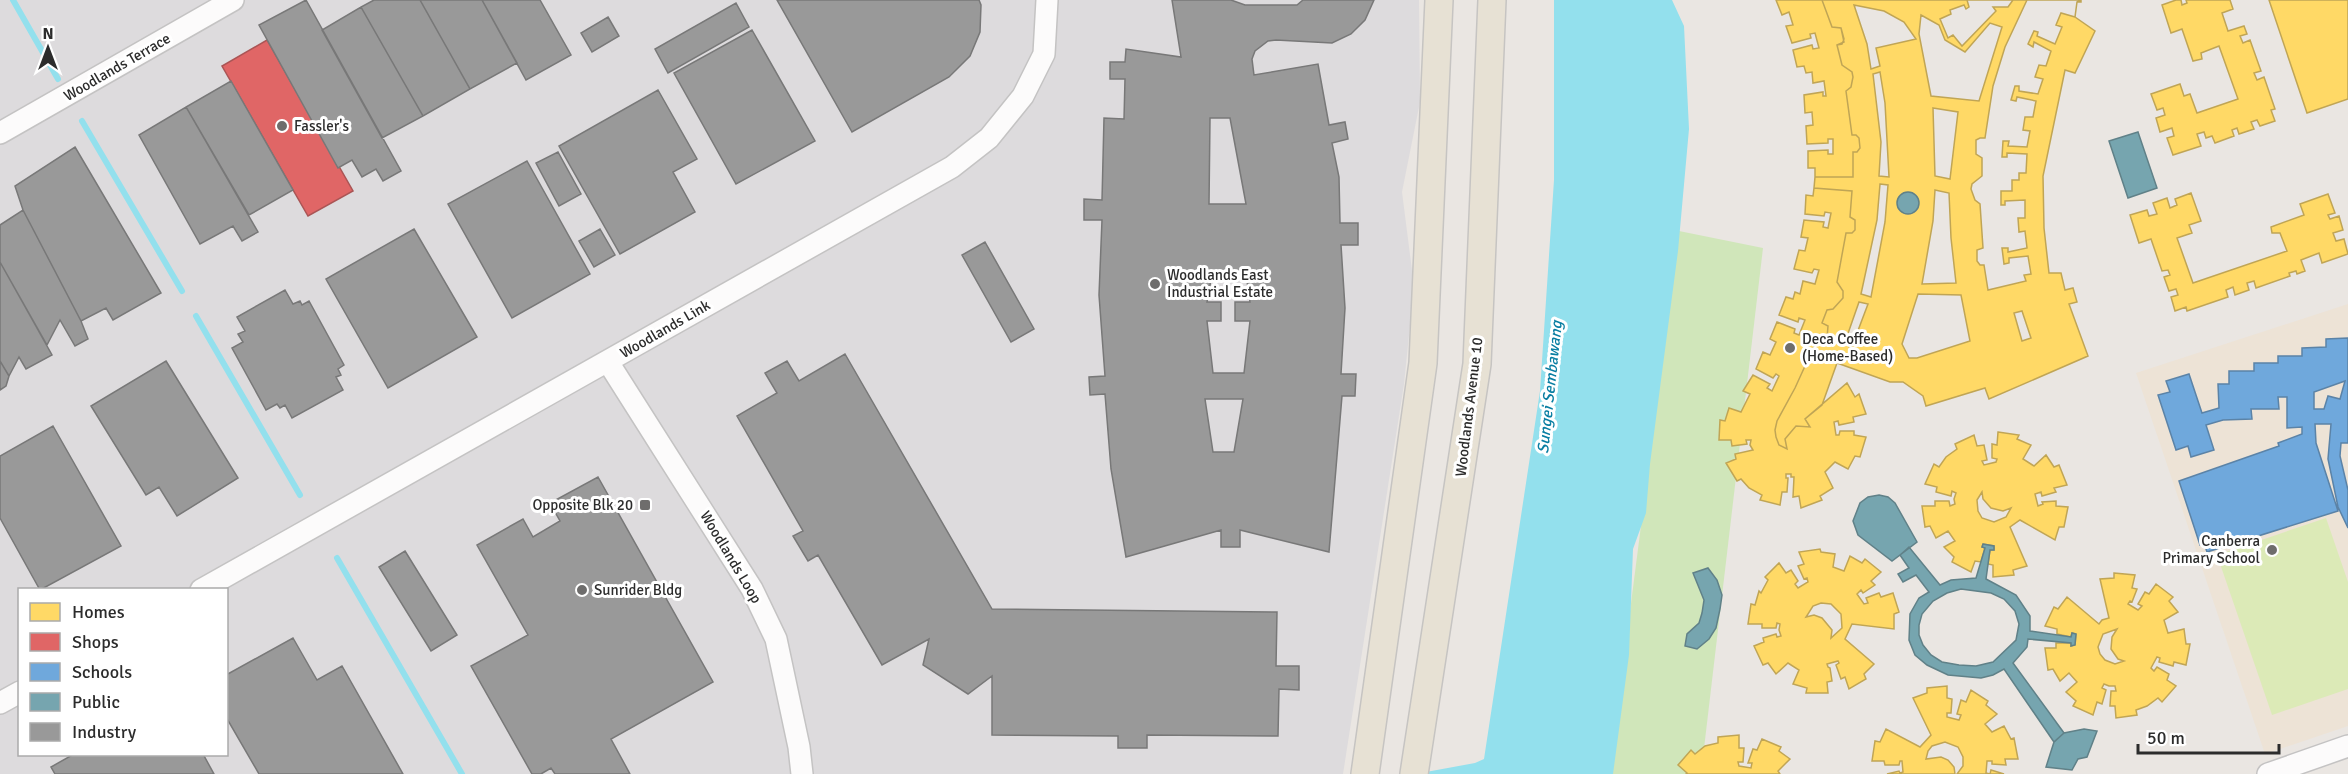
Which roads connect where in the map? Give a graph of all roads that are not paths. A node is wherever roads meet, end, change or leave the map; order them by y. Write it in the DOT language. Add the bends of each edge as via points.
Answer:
graph roads {
  1 [pos="233,0"];
  2 [pos="1047,0"];
  3 [pos="1439,0"];
  4 [pos="1492,0"];
  5 [pos="0,133"];
  6 [pos="608,362"];
  7 [pos="205,588"];
  8 [pos="18,693"];
  9 [pos="0,703"];
  10 [pos="2348,746"];
  11 [pos="2348,760"];
  12 [pos="802,774"];
  13 [pos="1365,774"];
  14 [pos="1414,774"];
  15 [pos="2268,774"];
  16 [pos="2307,774"];
  1 -- 5 [label="street, Woodlands Terrace"];
  2 -- 6 [label="street, Woodlands Link" via="1044,54 1023,96 989,138 952,167"];
  3 -- 13 [label="main road" via="1423,363"];
  4 -- 14 [label="main road, Woodlands Avenue 10" via="1477,364"];
  6 -- 7 [label="street, Woodlands Link"];
  6 -- 12 [label="street, Woodlands Loop" via="752,589 776,639"];
  8 -- 9 [label="street"];
  10 -- 15 [label="street"];
  11 -- 16 [label="street"];
}
